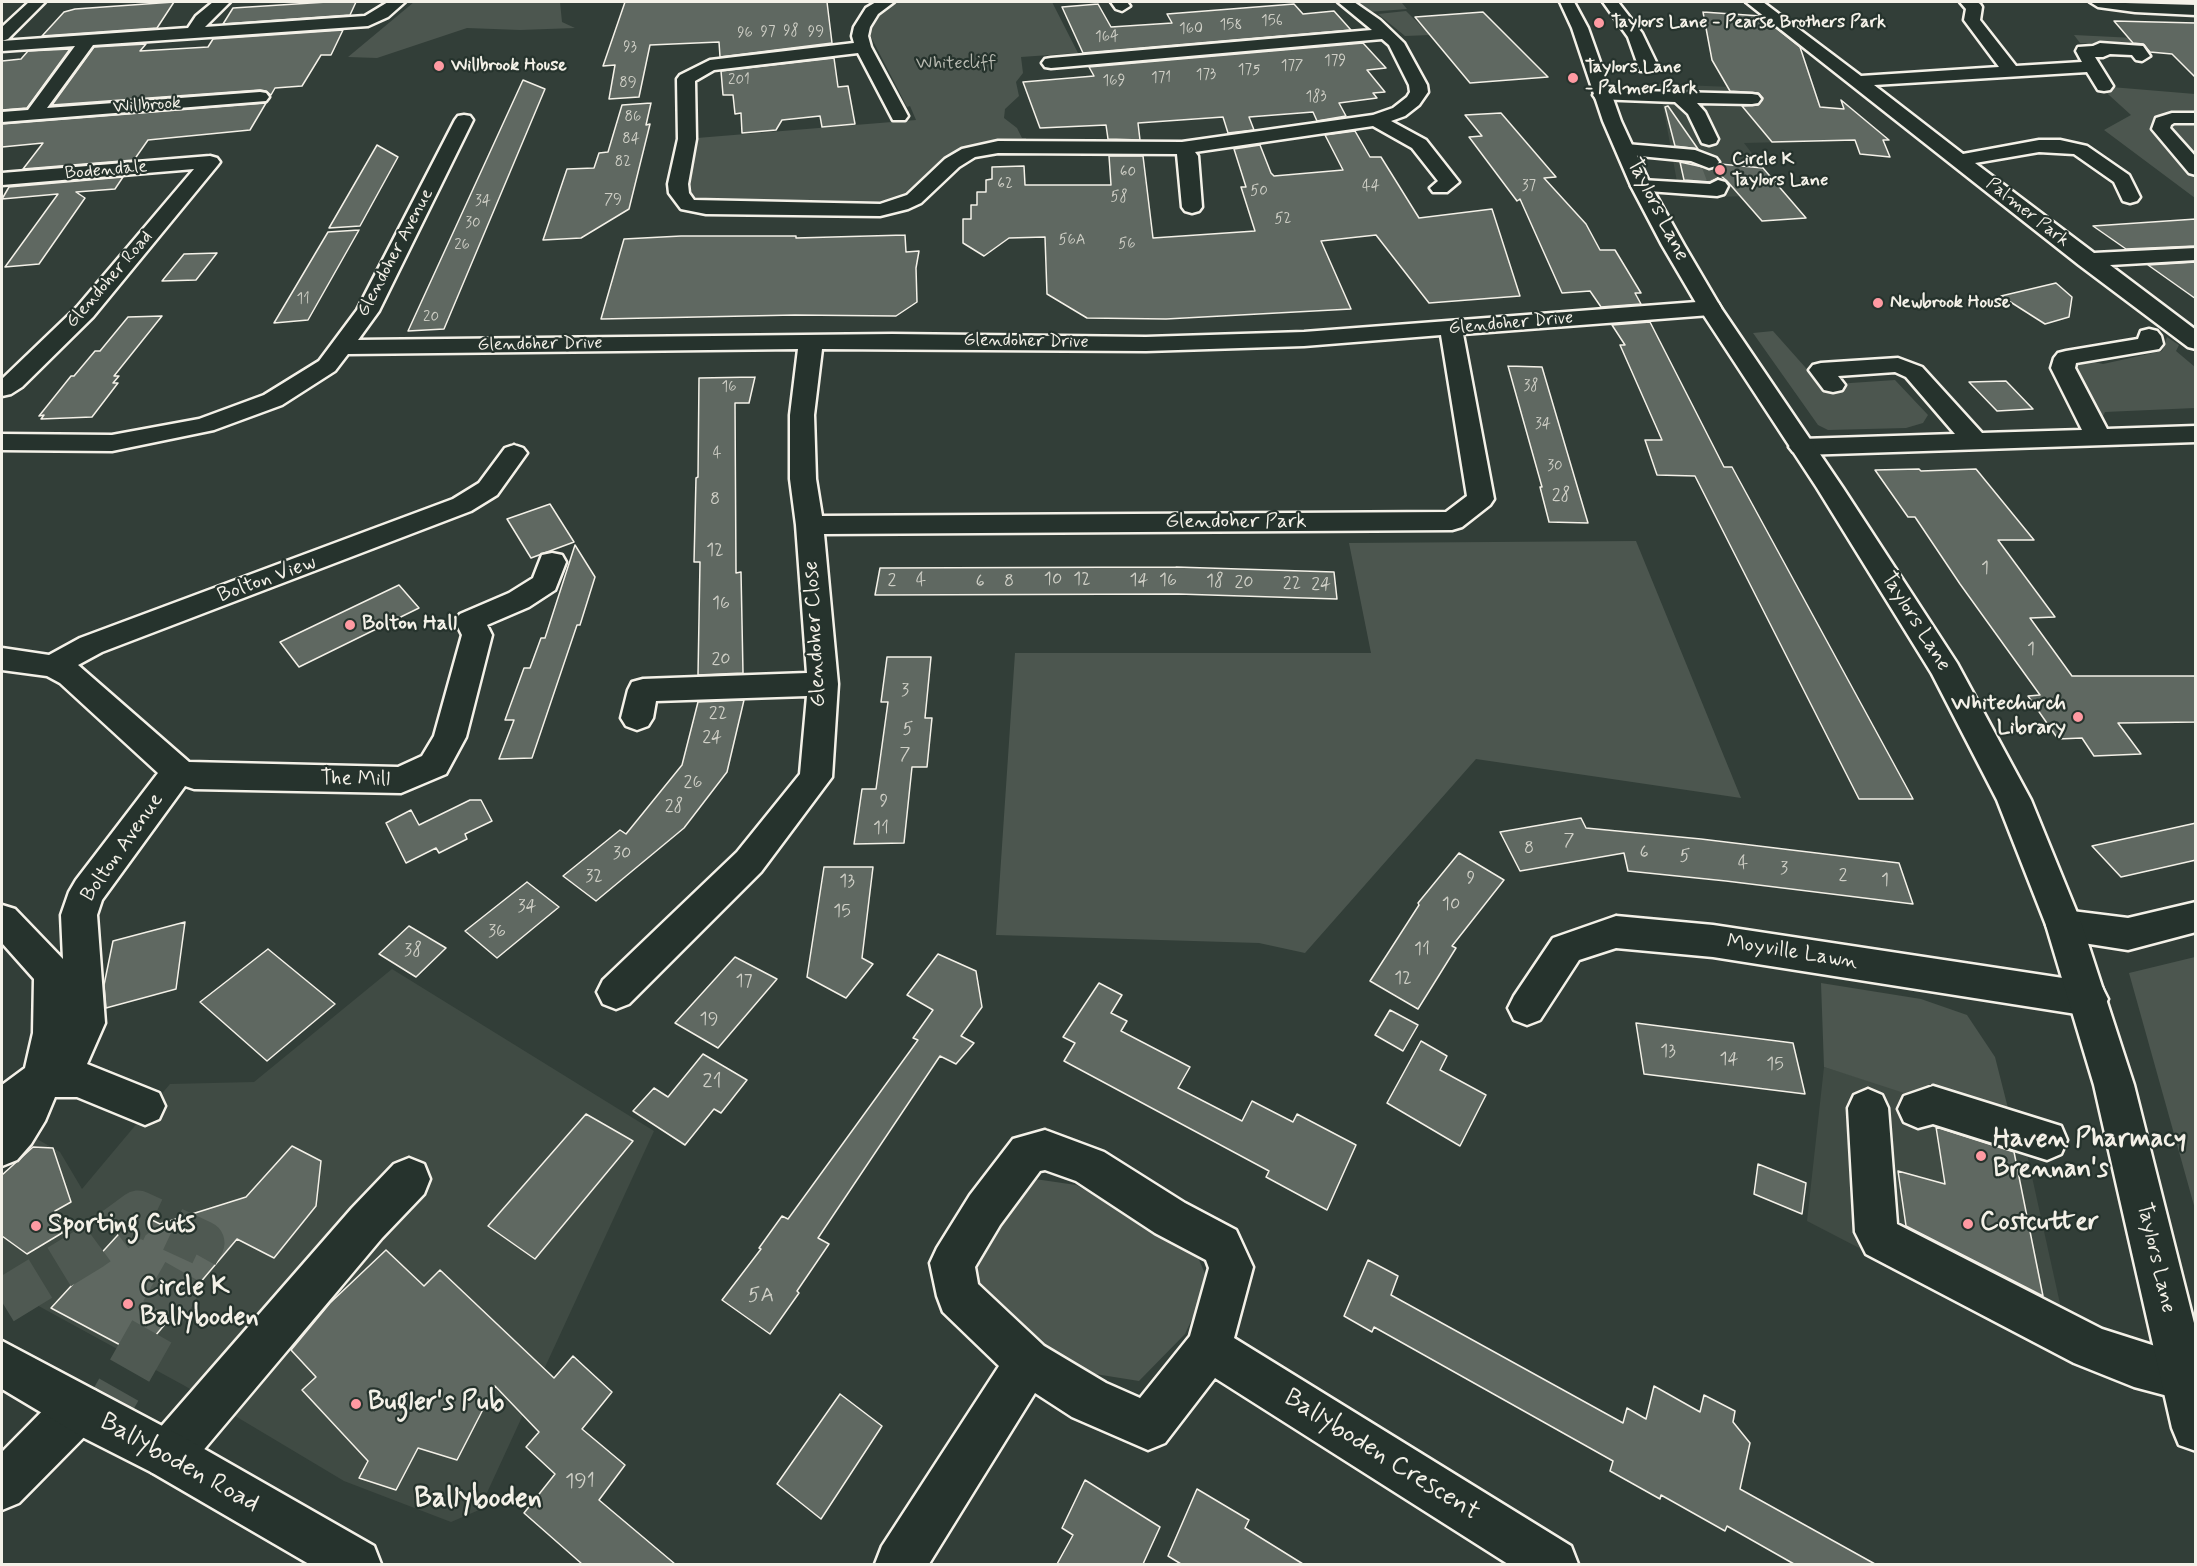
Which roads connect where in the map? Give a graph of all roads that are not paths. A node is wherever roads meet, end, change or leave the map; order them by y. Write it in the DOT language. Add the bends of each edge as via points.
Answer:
graph roads {
  1 [pos="38,2"];
  2 [pos="222,2"];
  3 [pos="397,2"];
  4 [pos="886,2"];
  5 [pos="1345,2"];
  6 [pos="1567,2"];
  7 [pos="1610,2"];
  8 [pos="1754,2"];
  9 [pos="1967,2"];
  10 [pos="2098,2"];
  11 [pos="2189,2"];
  12 [pos="2196,8"];
  13 [pos="194,32"];
  14 [pos="1386,34"];
  15 [pos="2,36"];
  16 [pos="88,40"];
  17 [pos="2,46"];
  18 [pos="863,47"];
  19 [pos="2142,56"];
  20 [pos="1051,63"];
  21 [pos="1646,67"];
  22 [pos="2092,67"];
  23 [pos="2011,72"];
  24 [pos="1860,81"];
  25 [pos="2104,86"];
  26 [pos="1602,95"];
  27 [pos="260,97"];
  28 [pos="1681,98"];
  29 [pos="1752,99"];
  30 [pos="34,114"];
  31 [pos="899,116"];
  32 [pos="2,117"];
  33 [pos="2196,118"];
  34 [pos="464,120"];
  35 [pos="1376,120"];
  36 [pos="1709,139"];
  37 [pos="1182,148"];
  38 [pos="1626,150"];
  39 [pos="1960,160"];
  40 [pos="210,162"];
  41 [pos="1709,162"];
  42 [pos="2196,168"];
  43 [pos="2,179"];
  44 [pos="1641,186"];
  45 [pos="1718,186"];
  46 [pos="1440,188"];
  47 [pos="2130,197"];
  48 [pos="1192,207"];
  49 [pos="2196,254"];
  50 [pos="2087,260"];
  51 [pos="1710,308"];
  52 [pos="1451,329"];
  53 [pos="2149,336"];
  54 [pos="811,342"];
  55 [pos="2196,342"];
  56 [pos="341,347"];
  57 [pos="1833,385"];
  58 [pos="2,389"];
  59 [pos="2196,434"];
  60 [pos="2098,437"];
  61 [pos="1975,441"];
  62 [pos="2,442"];
  63 [pos="1802,447"];
  64 [pos="515,450"];
  65 [pos="810,525"];
  66 [pos="552,562"];
  67 [pos="2,659"];
  68 [pos="53,666"];
  69 [pos="823,684"];
  70 [pos="637,718"];
  71 [pos="178,771"];
  72 [pos="2196,917"];
  73 [pos="2,921"];
  74 [pos="2064,925"];
  75 [pos="616,992"];
  76 [pos="2089,999"];
  77 [pos="1527,1008"];
  78 [pos="42,1079"];
  79 [pos="145,1106"];
  80 [pos="2,1108"];
  81 [pos="1868,1108"];
  82 [pos="1918,1109"];
  83 [pos="2047,1140"];
  84 [pos="2,1146"];
  85 [pos="409,1179"];
  86 [pos="1209,1348"];
  87 [pos="1028,1362"];
  88 [pos="2,1364"];
  89 [pos="2183,1377"];
  90 [pos="80,1408"];
  91 [pos="2196,1428"];
  92 [pos="168,1455"];
  93 [pos="2,1486"];
  94 [pos="356,1564"];
  95 [pos="900,1564"];
  96 [pos="1553,1564"];
  1 -- 15 [label="street"];
  2 -- 13 [label="street" via="202,19"];
  3 -- 13 [label="street" via="368,21"];
  4 -- 18 [label="street" via="872,11 862,27"];
  5 -- 14 [label="street"];
  6 -- 26 [label="street, Taylors Lane" via="1580,28"];
  7 -- 21 [label="street" via="1636,36"];
  8 -- 24 [label="street, Palmer Park"];
  9 -- 23 [label="street" via="1974,7 1972,20"];
  10 -- 12 [label="street"];
  11 -- 12 [label="street"];
  13 -- 16 [label="street"];
  14 -- 20 [label="street"];
  14 -- 35 [label="street" via="1396,43 1412,71 1419,92 1399,112"];
  16 -- 17 [label="street"];
  16 -- 30 [label="street"];
  18 -- 31 [label="street"];
  18 -- 37 [label="street" via="710,65 686,79 687,139 678,184 684,201 706,208 880,210 914,198 952,163 969,153 998,147"];
  19 -- 22 [label="street" via="2137,50 2084,51"];
  22 -- 23 [label="street"];
  22 -- 25 [label="street"];
  23 -- 24 [label="street"];
  24 -- 39 [label="street, Palmer Park"];
  26 -- 28 [label="street"];
  26 -- 38 [label="street, Taylors Lane"];
  27 -- 30 [label="street, Willbrook"];
  28 -- 29 [label="street"];
  28 -- 36 [label="street" via="1696,112"];
  30 -- 32 [label="street, Willbrook"];
  33 -- 42 [label="street" via="2172,118 2162,122 2161,129"];
  34 -- 56 [label="street, Glendoher Avenue" via="368,311"];
  35 -- 37 [label="street"];
  35 -- 46 [label="street" via="1419,144 1449,182"];
  37 -- 48 [label="street" via="1188,156"];
  38 -- 41 [label="street" via="1695,156"];
  38 -- 44 [label="street, Taylors Lane"];
  39 -- 47 [label="street" via="2038,146 2080,150 2122,179"];
  39 -- 50 [label="street, Palmer Park"];
  40 -- 43 [label="street, Bodendale"];
  40 -- 58 [label="street, Glendoher Road" via="86,312"];
  44 -- 45 [label="street" via="1717,190"];
  44 -- 51 [label="street, Taylors Lane"];
  49 -- 50 [label="street"];
  50 -- 55 [label="street, Palmer Park"];
  51 -- 52 [label="street, Glendoher Drive"];
  51 -- 63 [label="street, Taylors Lane"];
  52 -- 54 [label="street, Glendoher Drive" via="1146,344"];
  52 -- 65 [label="street, Glendoher Park" via="1481,499 1452,521"];
  53 -- 60 [label="street" via="2151,344 2066,358 2063,368"];
  54 -- 56 [label="street, Glendoher Drive"];
  54 -- 65 [label="street, Glendoher Close" via="802,415 803,479"];
  56 -- 62 [label="street, Glendoher Avenue" via="327,366 273,400 205,425 112,443"];
  57 -- 61 [label="street" via="1821,370 1898,365 1914,372"];
  59 -- 60 [label="street"];
  60 -- 61 [label="street"];
  61 -- 63 [label="street"];
  63 -- 74 [label="street, Taylors Lane" via="1946,671 2014,800"];
  64 -- 68 [label="street, Bolton View" via="488,489 462,505 91,645"];
  65 -- 69 [label="street, Glendoher Close"];
  66 -- 71 [label="street, The Mill" via="544,583 519,600 470,621 477,635 450,737 434,765 401,780 210,777"];
  67 -- 68 [label="street"];
  68 -- 71 [label="street" via="72,675"];
  69 -- 70 [label="street" via="643,690"];
  69 -- 75 [label="street, Glendoher Close" via="816,777 748,862"];
  71 -- 78 [label="street, Bolton Avenue" via="82,903 79,915 86,1023 74,1051"];
  72 -- 74 [label="street" via="2128,934"];
  73 -- 78 [label="street" via="53,974 52,1033"];
  74 -- 76 [label="street, Taylors Lane"];
  76 -- 77 [label="street, Moyville Lawn" via="1713,941 1616,932 1566,949"];
  76 -- 89 [label="street, Taylors Lane" via="2114,1085"];
  78 -- 79 [label="street" via="78,1079"];
  78 -- 80 [label="street, Bolton Avenue"];
  78 -- 84 [label="street" via="32,1108"];
  81 -- 89 [label="street" via="1876,1232 1881,1239 2090,1347"];
  82 -- 83 [label="street" via="1933,1106"];
  85 -- 92 [label="street"];
  86 -- 87 [label="street" via="1148,1425 1089,1400"];
  86 -- 87 [label="street" via="1231,1267 1221,1245 1170,1218 1089,1166 1045,1150 1028,1153 952,1263 959,1296"];
  86 -- 96 [label="street, Ballyboden Crescent"];
  87 -- 95 [label="street"];
  88 -- 90 [label="street, Ballyboden Road"];
  89 -- 91 [label="street, Taylors Lane"];
  90 -- 92 [label="street, Ballyboden Road"];
  90 -- 93 [label="street"];
  92 -- 94 [label="street, Ballyboden Road"];
}
